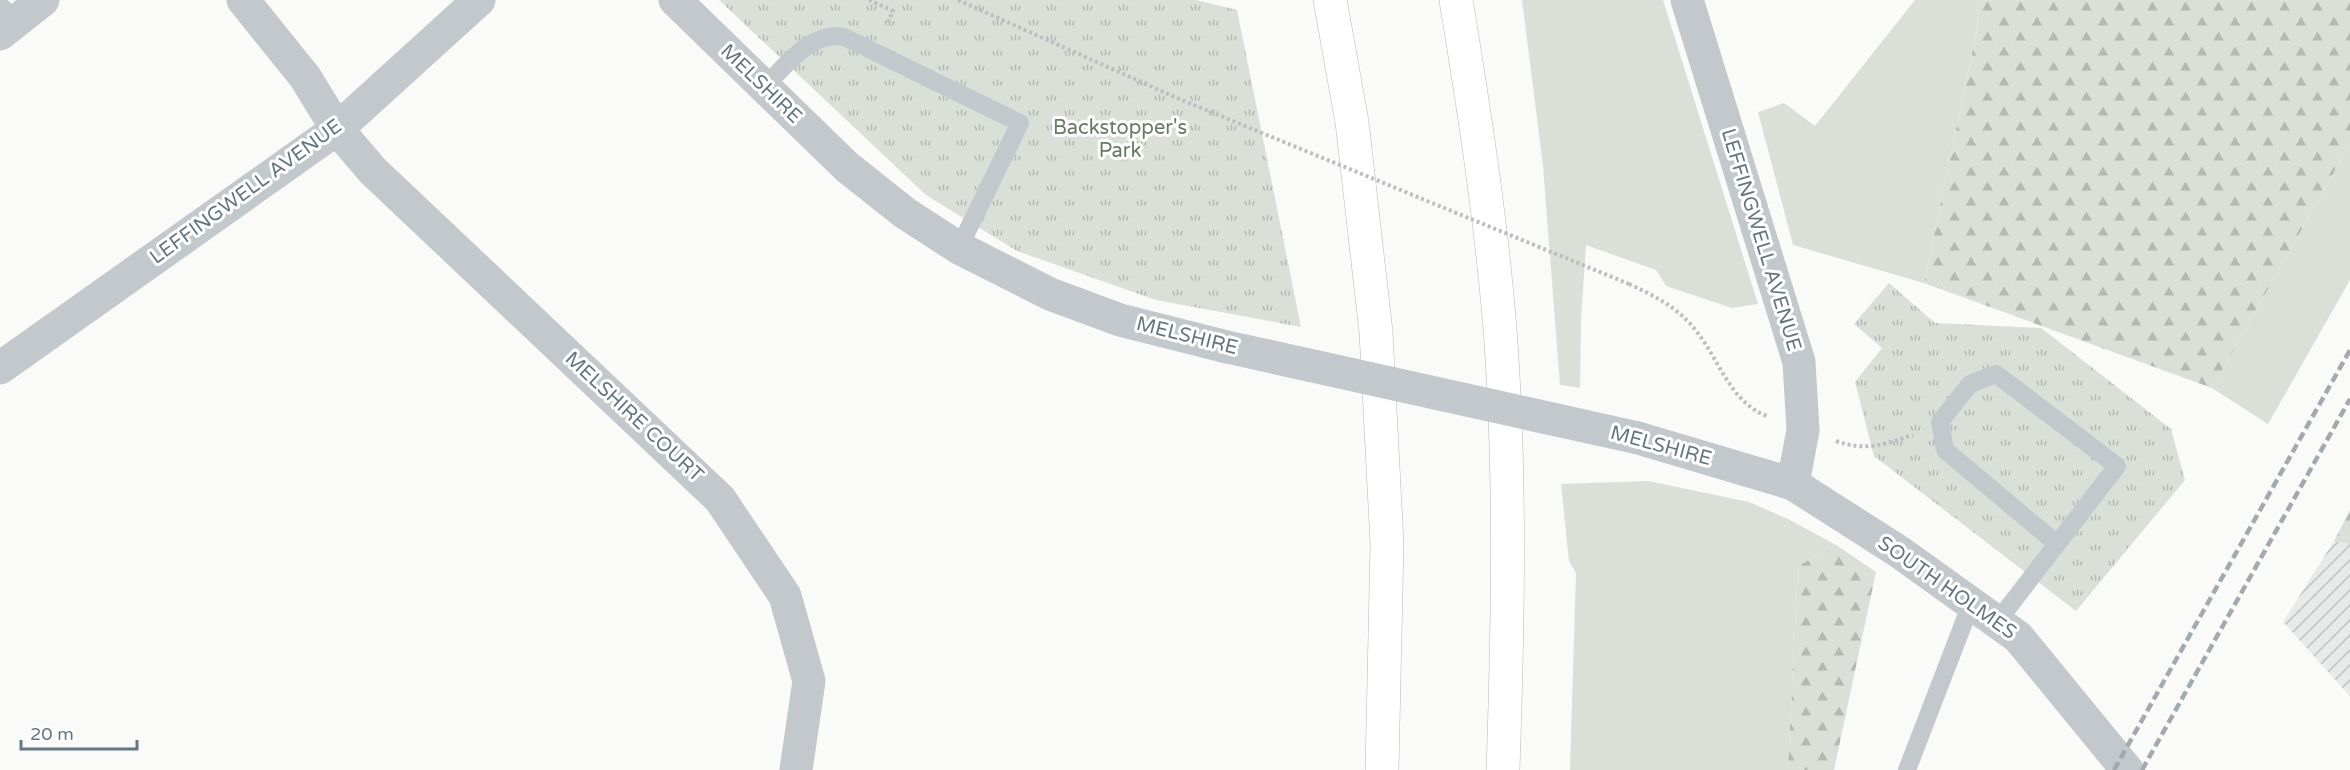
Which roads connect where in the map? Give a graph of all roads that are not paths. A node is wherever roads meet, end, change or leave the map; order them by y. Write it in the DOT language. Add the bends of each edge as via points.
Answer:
graph roads {
  1 [pos="43,0"];
  2 [pos="243,0"];
  3 [pos="479,0"];
  4 [pos="675,0"];
  5 [pos="1330,0"];
  6 [pos="1456,0"];
  7 [pos="1687,0"];
  8 [pos="5,20"];
  9 [pos="764,87"];
  10 [pos="337,129"];
  11 [pos="959,248"];
  12 [pos="0,368"];
  13 [pos="1793,484"];
  14 [pos="2057,544"];
  15 [pos="1984,613"];
  16 [pos="796,770"];
  17 [pos="1382,770"];
  18 [pos="1503,770"];
  19 [pos="1907,770"];
  20 [pos="2127,770"];
  1 -- 8 [label="street"];
  2 -- 10 [label="street, MELSHIRE COURT" via="305,77"];
  3 -- 10 [label="street, LEFFINGWELL AVENUE"];
  4 -- 9 [label="street, MELSHIRE"];
  5 -- 17 [label="highway" via="1352,122 1376,332 1386,544"];
  6 -- 18 [label="highway" via="1480,140 1500,329 1508,619"];
  7 -- 13 [label="street, LEFFINGWELL AVENUE" via="1799,362 1803,430"];
  9 -- 11 [label="street, MELSHIRE" via="847,167 905,213"];
  9 -- 11 [label="lane" via="808,44 832,35 844,37 1020,123"];
  10 -- 12 [label="street, LEFFINGWELL AVENUE"];
  10 -- 16 [label="street, MELSHIRE COURT" via="373,171 720,499 785,597 809,681"];
  11 -- 13 [label="street, MELSHIRE, bridge" via="1050,294 1120,320 1638,438"];
  13 -- 15 [label="street, SOUTH HOLMES" via="1898,551"];
  14 -- 14 [label="lane" via="2117,466 1995,374 1970,384 1940,422 1946,450"];
  14 -- 15 [label="lane"];
  15 -- 19 [label="lane"];
  15 -- 20 [label="street, SOUTH HOLMES" via="2018,637"];
}
